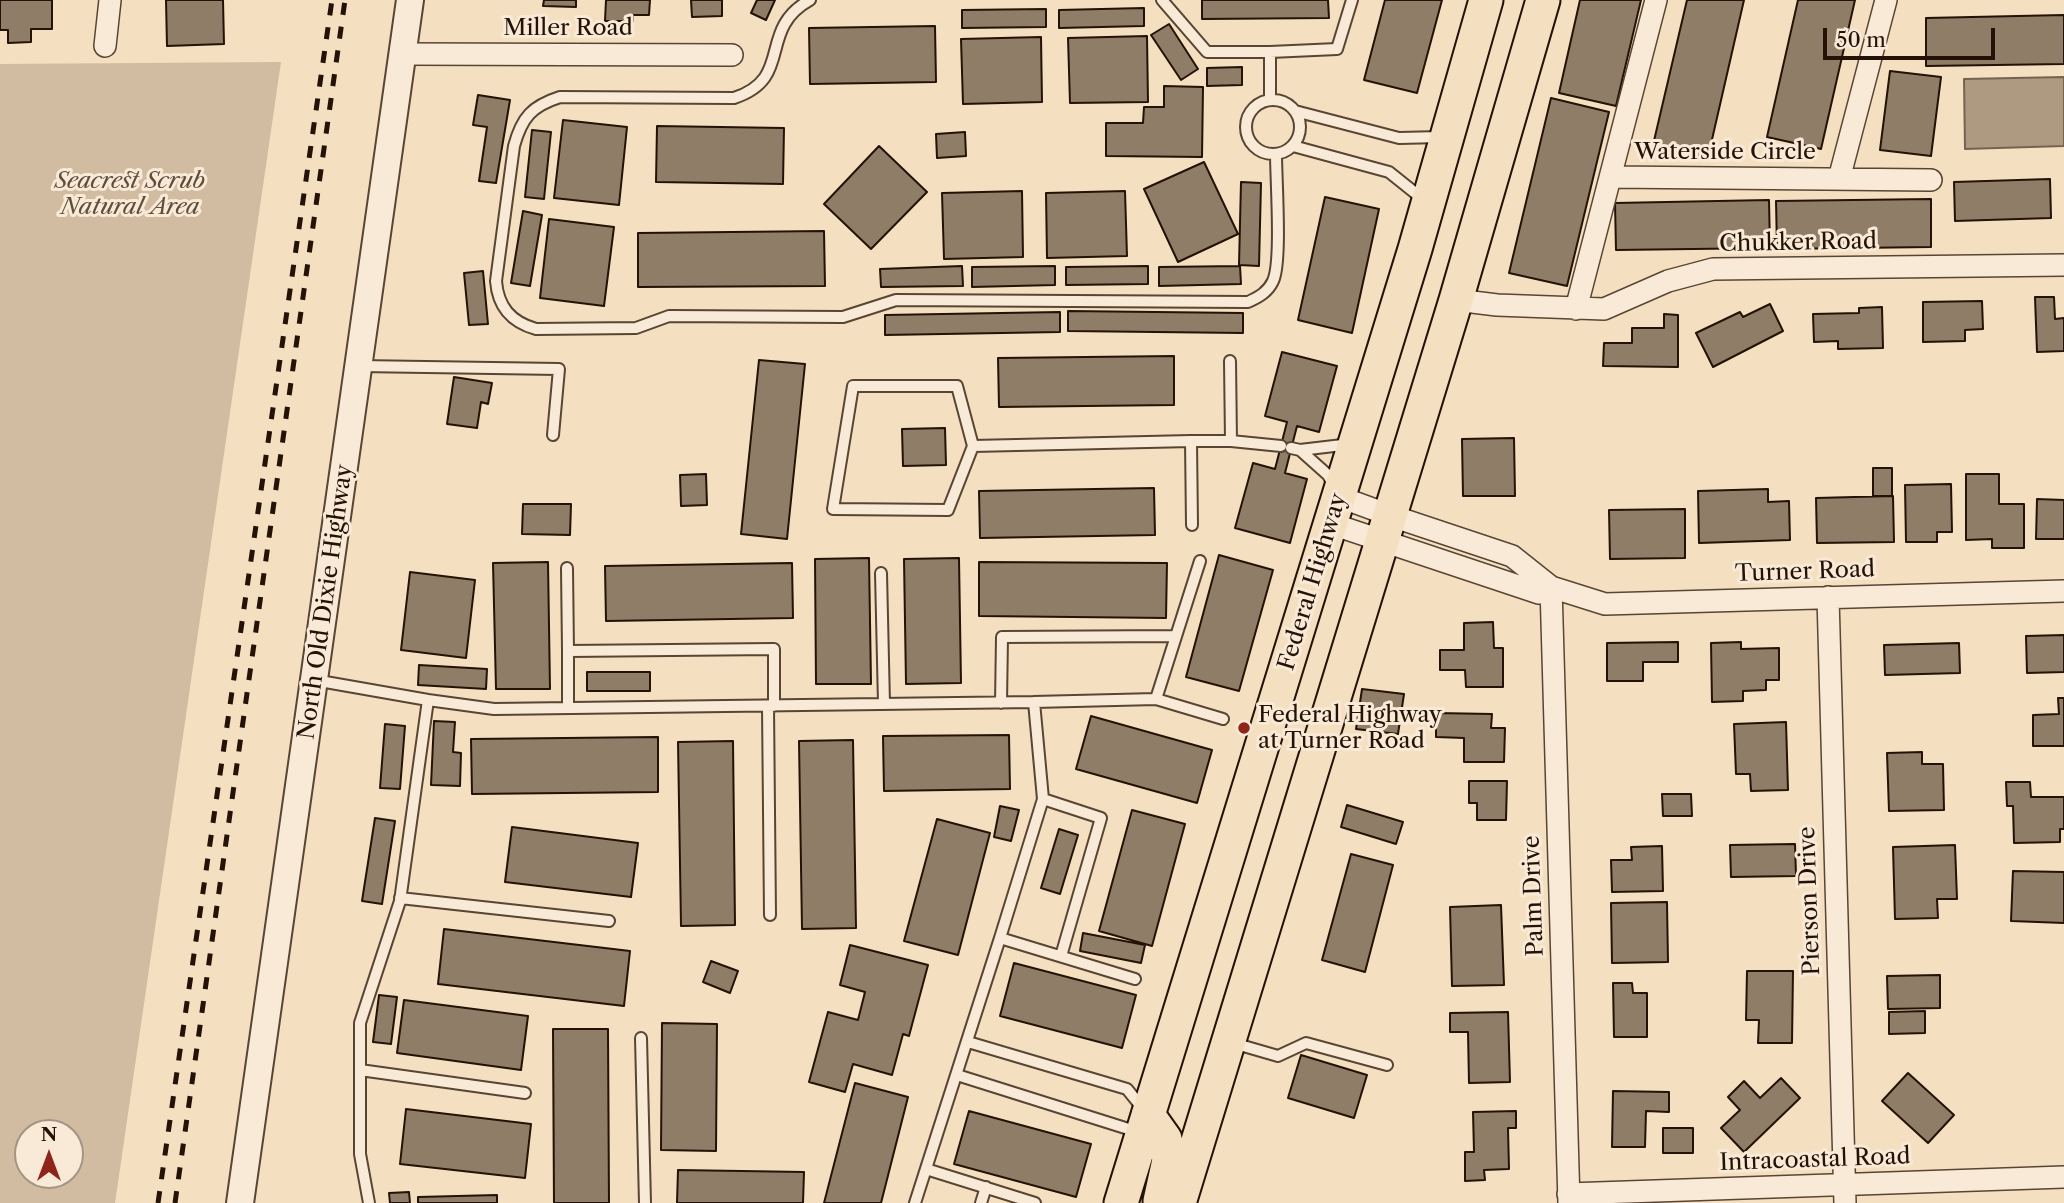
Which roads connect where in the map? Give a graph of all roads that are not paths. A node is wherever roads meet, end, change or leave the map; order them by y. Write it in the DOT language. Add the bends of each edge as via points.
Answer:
graph roads {
  1 [pos="110,0"];
  2 [pos="410,0"];
  3 [pos="810,0"];
  4 [pos="1162,0"];
  5 [pos="1352,0"];
  6 [pos="1486,0"];
  7 [pos="1543,0"];
  8 [pos="1656,0"];
  9 [pos="1886,0"];
  10 [pos="105,46"];
  11 [pos="1270,52"];
  12 [pos="404,54"];
  13 [pos="732,55"];
  14 [pos="1270,100"];
  15 [pos="1295,111"];
  16 [pos="1448,137"];
  17 [pos="1293,146"];
  18 [pos="1276,154"];
  19 [pos="1611,177"];
  20 [pos="1839,179"];
  21 [pos="1931,180"];
  22 [pos="1428,204"];
  23 [pos="2064,265"];
  24 [pos="1456,300"];
  25 [pos="1576,309"];
  26 [pos="1230,361"];
  27 [pos="359,366"];
  28 [pos="553,435"];
  29 [pos="1191,441"];
  30 [pos="1231,441"];
  31 [pos="1356,444"];
  32 [pos="973,446"];
  33 [pos="1291,448"];
  34 [pos="1336,510"];
  35 [pos="1192,525"];
  36 [pos="1385,528"];
  37 [pos="1200,561"];
  38 [pos="567,568"];
  39 [pos="881,573"];
  40 [pos="1551,587"];
  41 [pos="2064,591"];
  42 [pos="1828,597"];
  43 [pos="1176,636"];
  44 [pos="568,651"];
  45 [pos="314,680"];
  46 [pos="1156,699"];
  47 [pos="428,700"];
  48 [pos="1034,702"];
  49 [pos="1001,703"];
  50 [pos="884,704"];
  51 [pos="771,706"];
  52 [pos="568,708"];
  53 [pos="1223,719"];
  54 [pos="1043,799"];
  55 [pos="400,898"];
  56 [pos="770,915"];
  57 [pos="609,921"];
  58 [pos="1000,938"];
  59 [pos="1061,956"];
  60 [pos="1135,979"];
  61 [pos="641,1038"];
  62 [pos="968,1042"];
  63 [pos="1228,1042"];
  64 [pos="1387,1065"];
  65 [pos="360,1070"];
  66 [pos="957,1074"];
  67 [pos="525,1093"];
  68 [pos="1145,1124"];
  69 [pos="926,1169"];
  70 [pos="2064,1177"];
  71 [pos="986,1187"];
  72 [pos="1845,1194"];
  73 [pos="1569,1198"];
  74 [pos="240,1203"];
  75 [pos="369,1203"];
  76 [pos="645,1203"];
  77 [pos="915,1203"];
  78 [pos="981,1203"];
  79 [pos="1035,1203"];
  80 [pos="1121,1203"];
  81 [pos="1160,1203"];
  82 [pos="1179,1203"];
  1 -- 10 [label="street"];
  2 -- 12 [label="street, North Old Dixie Highway"];
  3 -- 18 [label="lane" via="785,21 769,72 761,85 748,93 734,98 560,97 529,113 514,146 496,281 497,295 512,318 536,329 636,328 669,316 843,317 896,300 1248,302 1268,290 1276,269"];
  4 -- 11 [label="lane" via="1207,52"];
  5 -- 11 [label="lane" via="1336,49"];
  6 -- 16 [label="main road, Federal Highway"];
  7 -- 24 [label="main road"];
  8 -- 19 [label="street, Waterside Circle"];
  9 -- 20 [label="street, Waterside Circle"];
  11 -- 14 [label="lane"];
  12 -- 13 [label="street, Miller Road"];
  12 -- 27 [label="street, North Old Dixie Highway"];
  14 -- 15 [label="lane" via="1288,104"];
  14 -- 18 [label="lane" via="1253,108 1247,117 1247,135 1258,150"];
  15 -- 16 [label="lane" via="1399,138"];
  15 -- 17 [label="lane" via="1300,129"];
  16 -- 22 [label="main road, Federal Highway"];
  17 -- 18 [label="lane"];
  17 -- 22 [label="lane" via="1389,172"];
  19 -- 20 [label="street, Waterside Circle"];
  19 -- 25 [label="street, Waterside Circle"];
  20 -- 21 [label="street, Waterside Circle"];
  22 -- 31 [label="main road, Federal Highway"];
  23 -- 25 [label="street, Chukker Road" via="1713,269 1668,281 1604,309"];
  24 -- 25 [label="street, Chukker Road"];
  24 -- 36 [label="main road"];
  26 -- 30 [label="lane"];
  27 -- 28 [label="lane" via="559,369"];
  27 -- 45 [label="street, North Old Dixie Highway"];
  29 -- 30 [label="lane"];
  29 -- 32 [label="lane"];
  29 -- 35 [label="lane"];
  30 -- 33 [label="lane"];
  31 -- 33 [label="lane"];
  31 -- 34 [label="main road, Federal Highway"];
  32 -- 32 [label="lane" via="957,386 853,386 833,509 948,510"];
  33 -- 34 [label="lane" via="1328,475"];
  34 -- 36 [label="street, Turner Road"];
  34 -- 68 [label="main road, Federal Highway"];
  36 -- 40 [label="street, Turner Road" via="1539,593"];
  36 -- 63 [label="main road"];
  37 -- 43 [label="lane"];
  38 -- 44 [label="lane"];
  39 -- 50 [label="lane"];
  40 -- 42 [label="street, Turner Road" via="1605,604"];
  40 -- 73 [label="street, Palm Drive"];
  41 -- 42 [label="street, Turner Road"];
  42 -- 72 [label="street, Pierson Drive"];
  43 -- 46 [label="lane"];
  43 -- 49 [label="lane" via="1002,637"];
  44 -- 51 [label="lane" via="774,649"];
  44 -- 52 [label="lane"];
  45 -- 47 [label="lane"];
  45 -- 74 [label="street, North Old Dixie Highway"];
  46 -- 48 [label="lane"];
  46 -- 53 [label="lane"];
  47 -- 52 [label="lane" via="494,709"];
  47 -- 55 [label="lane"];
  48 -- 49 [label="lane"];
  48 -- 54 [label="lane"];
  49 -- 50 [label="lane"];
  50 -- 51 [label="lane"];
  51 -- 52 [label="lane"];
  51 -- 56 [label="lane"];
  54 -- 58 [label="lane"];
  54 -- 59 [label="lane" via="1101,818"];
  55 -- 57 [label="lane"];
  55 -- 65 [label="lane" via="360,1023"];
  58 -- 59 [label="lane"];
  58 -- 62 [label="lane"];
  59 -- 60 [label="lane"];
  61 -- 76 [label="lane"];
  62 -- 66 [label="lane"];
  62 -- 68 [label="lane" via="1127,1089"];
  63 -- 64 [label="lane" via="1278,1056 1307,1043"];
  63 -- 82 [label="main road"];
  65 -- 67 [label="lane"];
  65 -- 75 [label="lane" via="360,1154"];
  66 -- 68 [label="lane"];
  66 -- 69 [label="lane"];
  68 -- 80 [label="main road, Federal Highway"];
  68 -- 81 [label="main road" via="1165,1139 1169,1160"];
  69 -- 71 [label="lane"];
  69 -- 77 [label="lane"];
  70 -- 72 [label="street, Intracoastal Road"];
  71 -- 78 [label="lane"];
  71 -- 79 [label="lane"];
  72 -- 73 [label="street, Intracoastal Road"];
}
